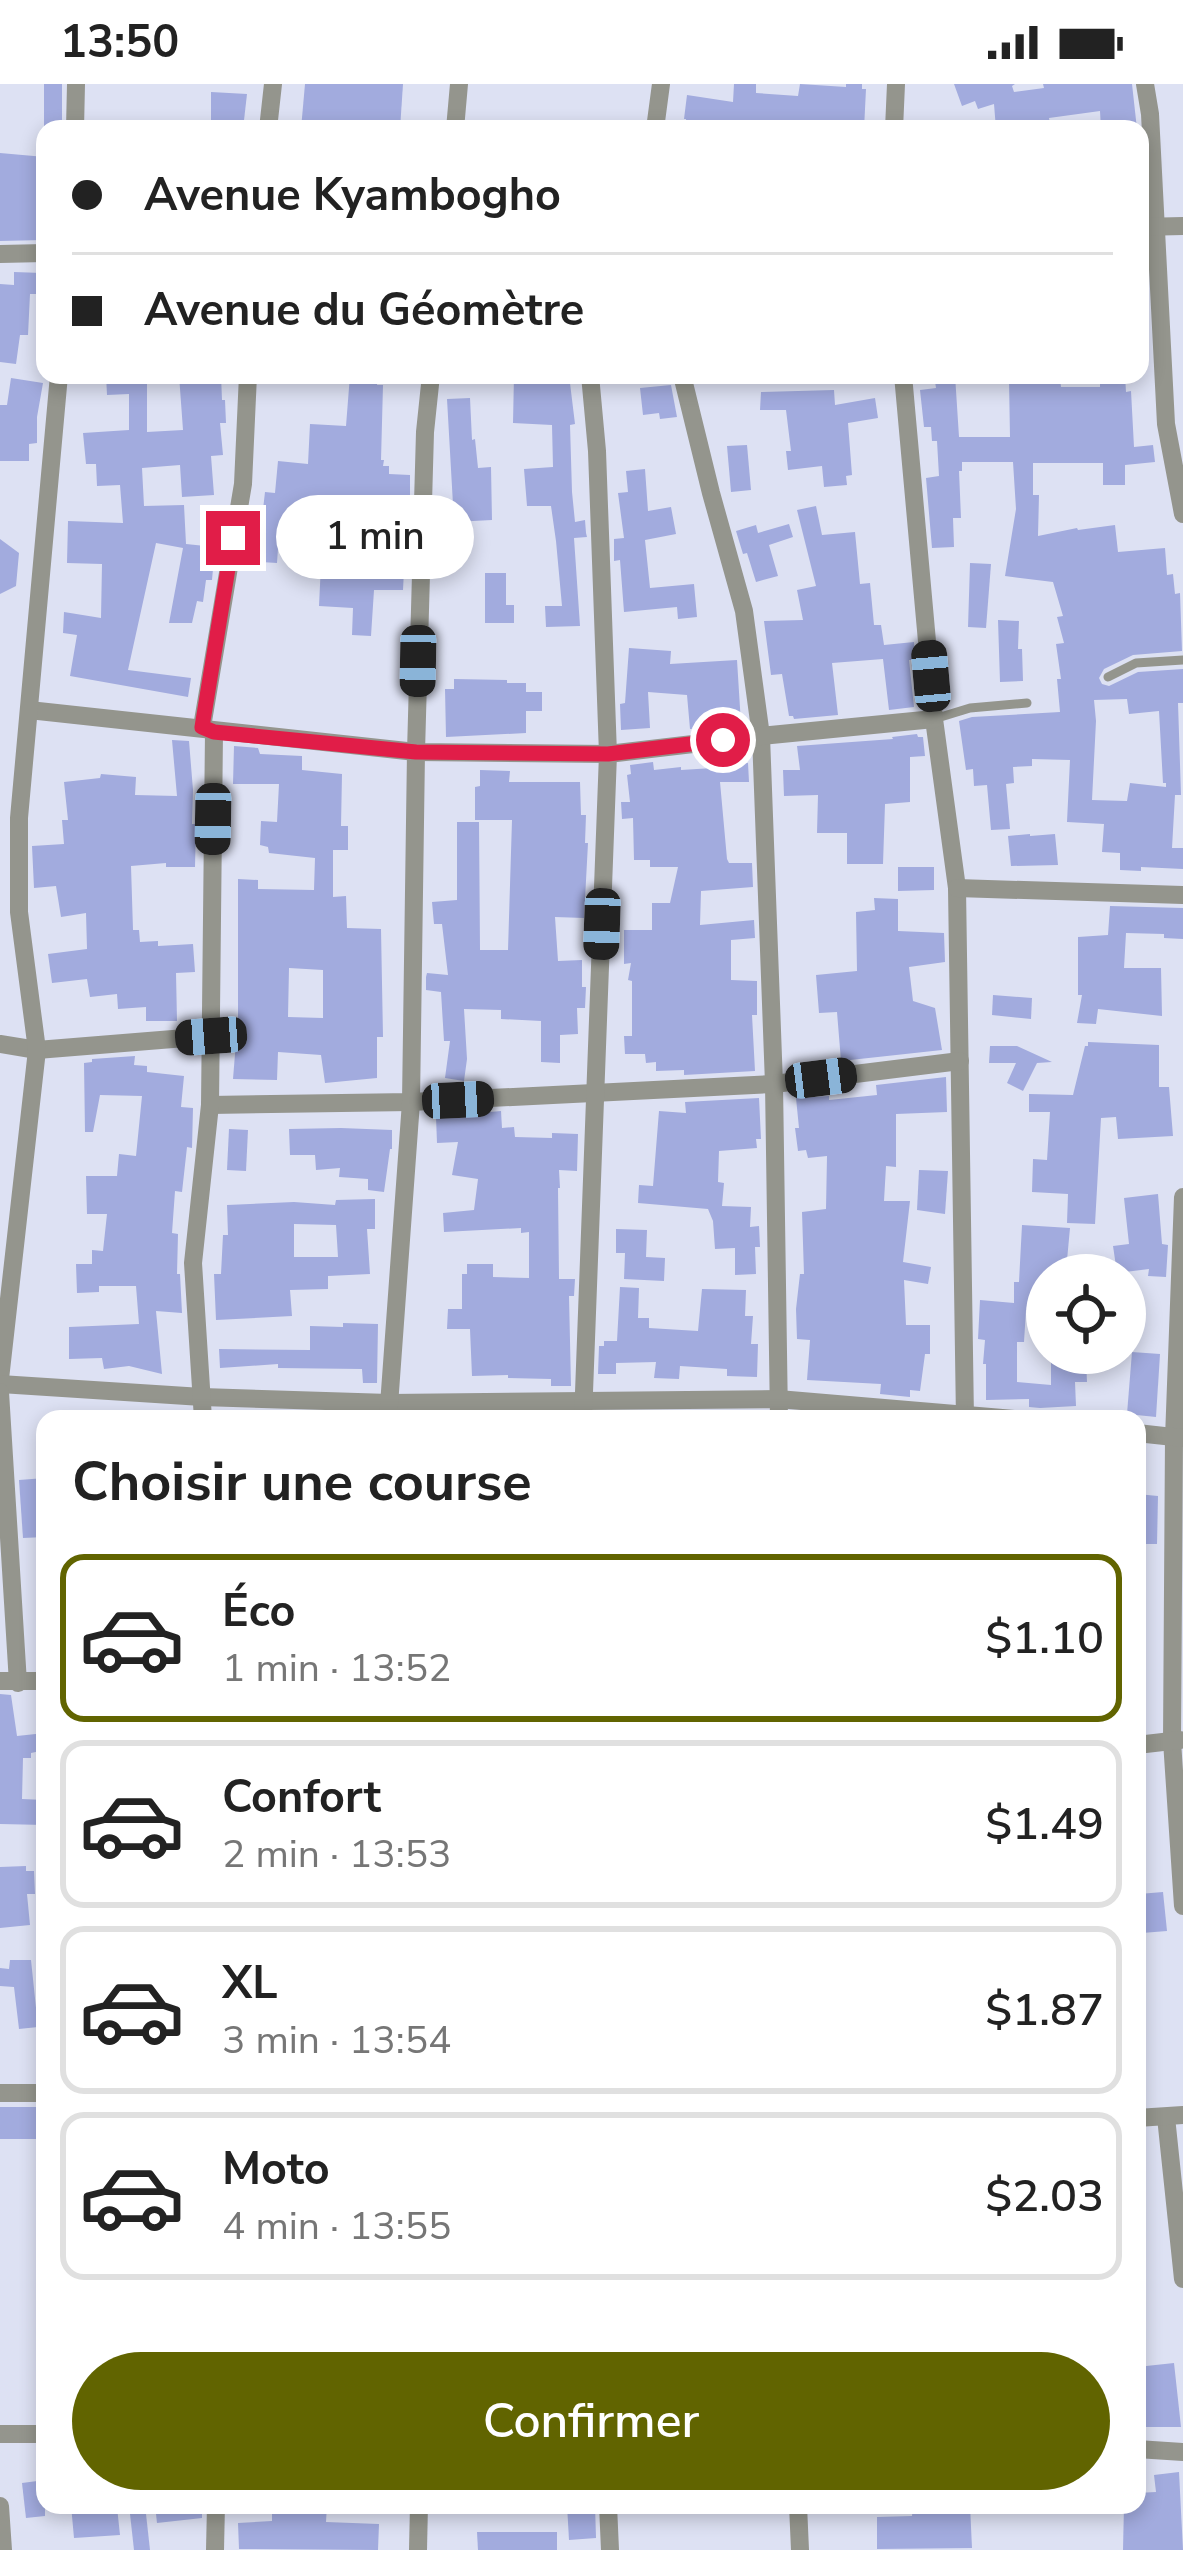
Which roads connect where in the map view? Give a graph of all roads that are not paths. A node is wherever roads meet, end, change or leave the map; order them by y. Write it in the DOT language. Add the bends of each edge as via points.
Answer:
graph roads {
  1 [pos="76,84"];
  2 [pos="273,84"];
  3 [pos="459,84"];
  4 [pos="662,84"];
  5 [pos="896,84"];
  6 [pos="1144,84"];
  7 [pos="75,120"];
  8 [pos="269,120"];
  9 [pos="456,120"];
  10 [pos="656,120"];
  11 [pos="894,120"];
  12 [pos="1149,170"];
  13 [pos="1183,226"];
  14 [pos="1149,227"];
  15 [pos="1149,238"];
  16 [pos="36,253"];
  17 [pos="0,254"];
  18 [pos="58,384"];
  19 [pos="248,384"];
  20 [pos="430,384"];
  21 [pos="591,384"];
  22 [pos="684,384"];
  23 [pos="904,384"];
  24 [pos="1183,514"];
  25 [pos="1183,660"];
  26 [pos="1108,677"];
  27 [pos="1027,704"];
  28 [pos="29,710"];
  29 [pos="934,719"];
  30 [pos="208,729"];
  31 [pos="761,736"];
  32 [pos="416,752"];
  33 [pos="608,754"];
  34 [pos="9,816"];
  35 [pos="957,888"];
  36 [pos="1183,896"];
  37 [pos="211,1036"];
  38 [pos="0,1044"];
  39 [pos="38,1050"];
  40 [pos="960,1061"];
  41 [pos="775,1084"];
  42 [pos="597,1094"];
  43 [pos="411,1102"];
  44 [pos="210,1105"];
  45 [pos="1183,1197"];
  46 [pos="0,1385"];
  47 [pos="202,1397"];
  48 [pos="778,1409"];
  49 [pos="203,1410"];
  50 [pos="376,1410"];
  51 [pos="389,1410"];
  52 [pos="583,1410"];
  53 [pos="680,1410"];
  54 [pos="965,1410"];
  55 [pos="1146,1434"];
  56 [pos="1178,1438"];
  57 [pos="9,1682"];
  58 [pos="1177,1741"];
  59 [pos="1146,1744"];
  60 [pos="1183,1906"];
  61 [pos="0,2092"];
  62 [pos="36,2093"];
  63 [pos="1174,2116"];
  64 [pos="1183,2279"];
  65 [pos="0,2434"];
  66 [pos="36,2434"];
  67 [pos="1146,2450"];
  68 [pos="1183,2452"];
  69 [pos="0,2506"];
  70 [pos="216,2514"];
  71 [pos="419,2514"];
  72 [pos="608,2514"];
  73 [pos="798,2514"];
  74 [pos="3,2550"];
  75 [pos="215,2550"];
  76 [pos="418,2550"];
  77 [pos="610,2550"];
  78 [pos="800,2550"];
  1 -- 7 [label="street"];
  2 -- 8 [label="street"];
  3 -- 9 [label="street"];
  4 -- 10 [label="street"];
  5 -- 11 [label="street"];
  6 -- 12 [label="street"];
  13 -- 14 [label="street"];
  15 -- 24 [label="street"];
  16 -- 17 [label="street"];
  18 -- 28 [label="street"];
  19 -- 30 [label="street" via="243,484"];
  20 -- 32 [label="street"];
  21 -- 33 [label="street"];
  22 -- 31 [label="street" via="743,607"];
  23 -- 29 [label="street"];
  25 -- 26 [label="lane" via="1136,663"];
  27 -- 29 [label="lane"];
  28 -- 30 [label="street"];
  28 -- 34 [label="street"];
  29 -- 31 [label="street"];
  29 -- 35 [label="street"];
  30 -- 32 [label="street"];
  30 -- 37 [label="street"];
  31 -- 33 [label="street"];
  31 -- 41 [label="street"];
  32 -- 33 [label="street"];
  32 -- 43 [label="street"];
  33 -- 42 [label="street"];
  34 -- 39 [label="street"];
  35 -- 36 [label="street"];
  35 -- 40 [label="street"];
  37 -- 39 [label="street"];
  37 -- 44 [label="street"];
  38 -- 39 [label="street"];
  39 -- 46 [label="street"];
  40 -- 41 [label="street"];
  40 -- 54 [label="street"];
  41 -- 42 [label="street"];
  41 -- 48 [label="street"];
  42 -- 43 [label="street"];
  42 -- 52 [label="street"];
  43 -- 44 [label="street"];
  43 -- 51 [label="street"];
  44 -- 47 [label="street" via="193,1263"];
  45 -- 56 [label="street"];
  46 -- 47 [label="street"];
  46 -- 57 [label="street"];
  47 -- 49 [label="street"];
  47 -- 50 [label="street"];
  48 -- 53 [label="street"];
  55 -- 56 [label="street"];
  56 -- 58 [label="street"];
  58 -- 59 [label="street"];
  58 -- 60 [label="street"];
  61 -- 62 [label="street"];
  63 -- 64 [label="street"];
  65 -- 66 [label="street"];
  67 -- 68 [label="street"];
  69 -- 74 [label="street"];
  70 -- 75 [label="street"];
  71 -- 76 [label="street"];
  72 -- 77 [label="street"];
  73 -- 78 [label="street"];
}
